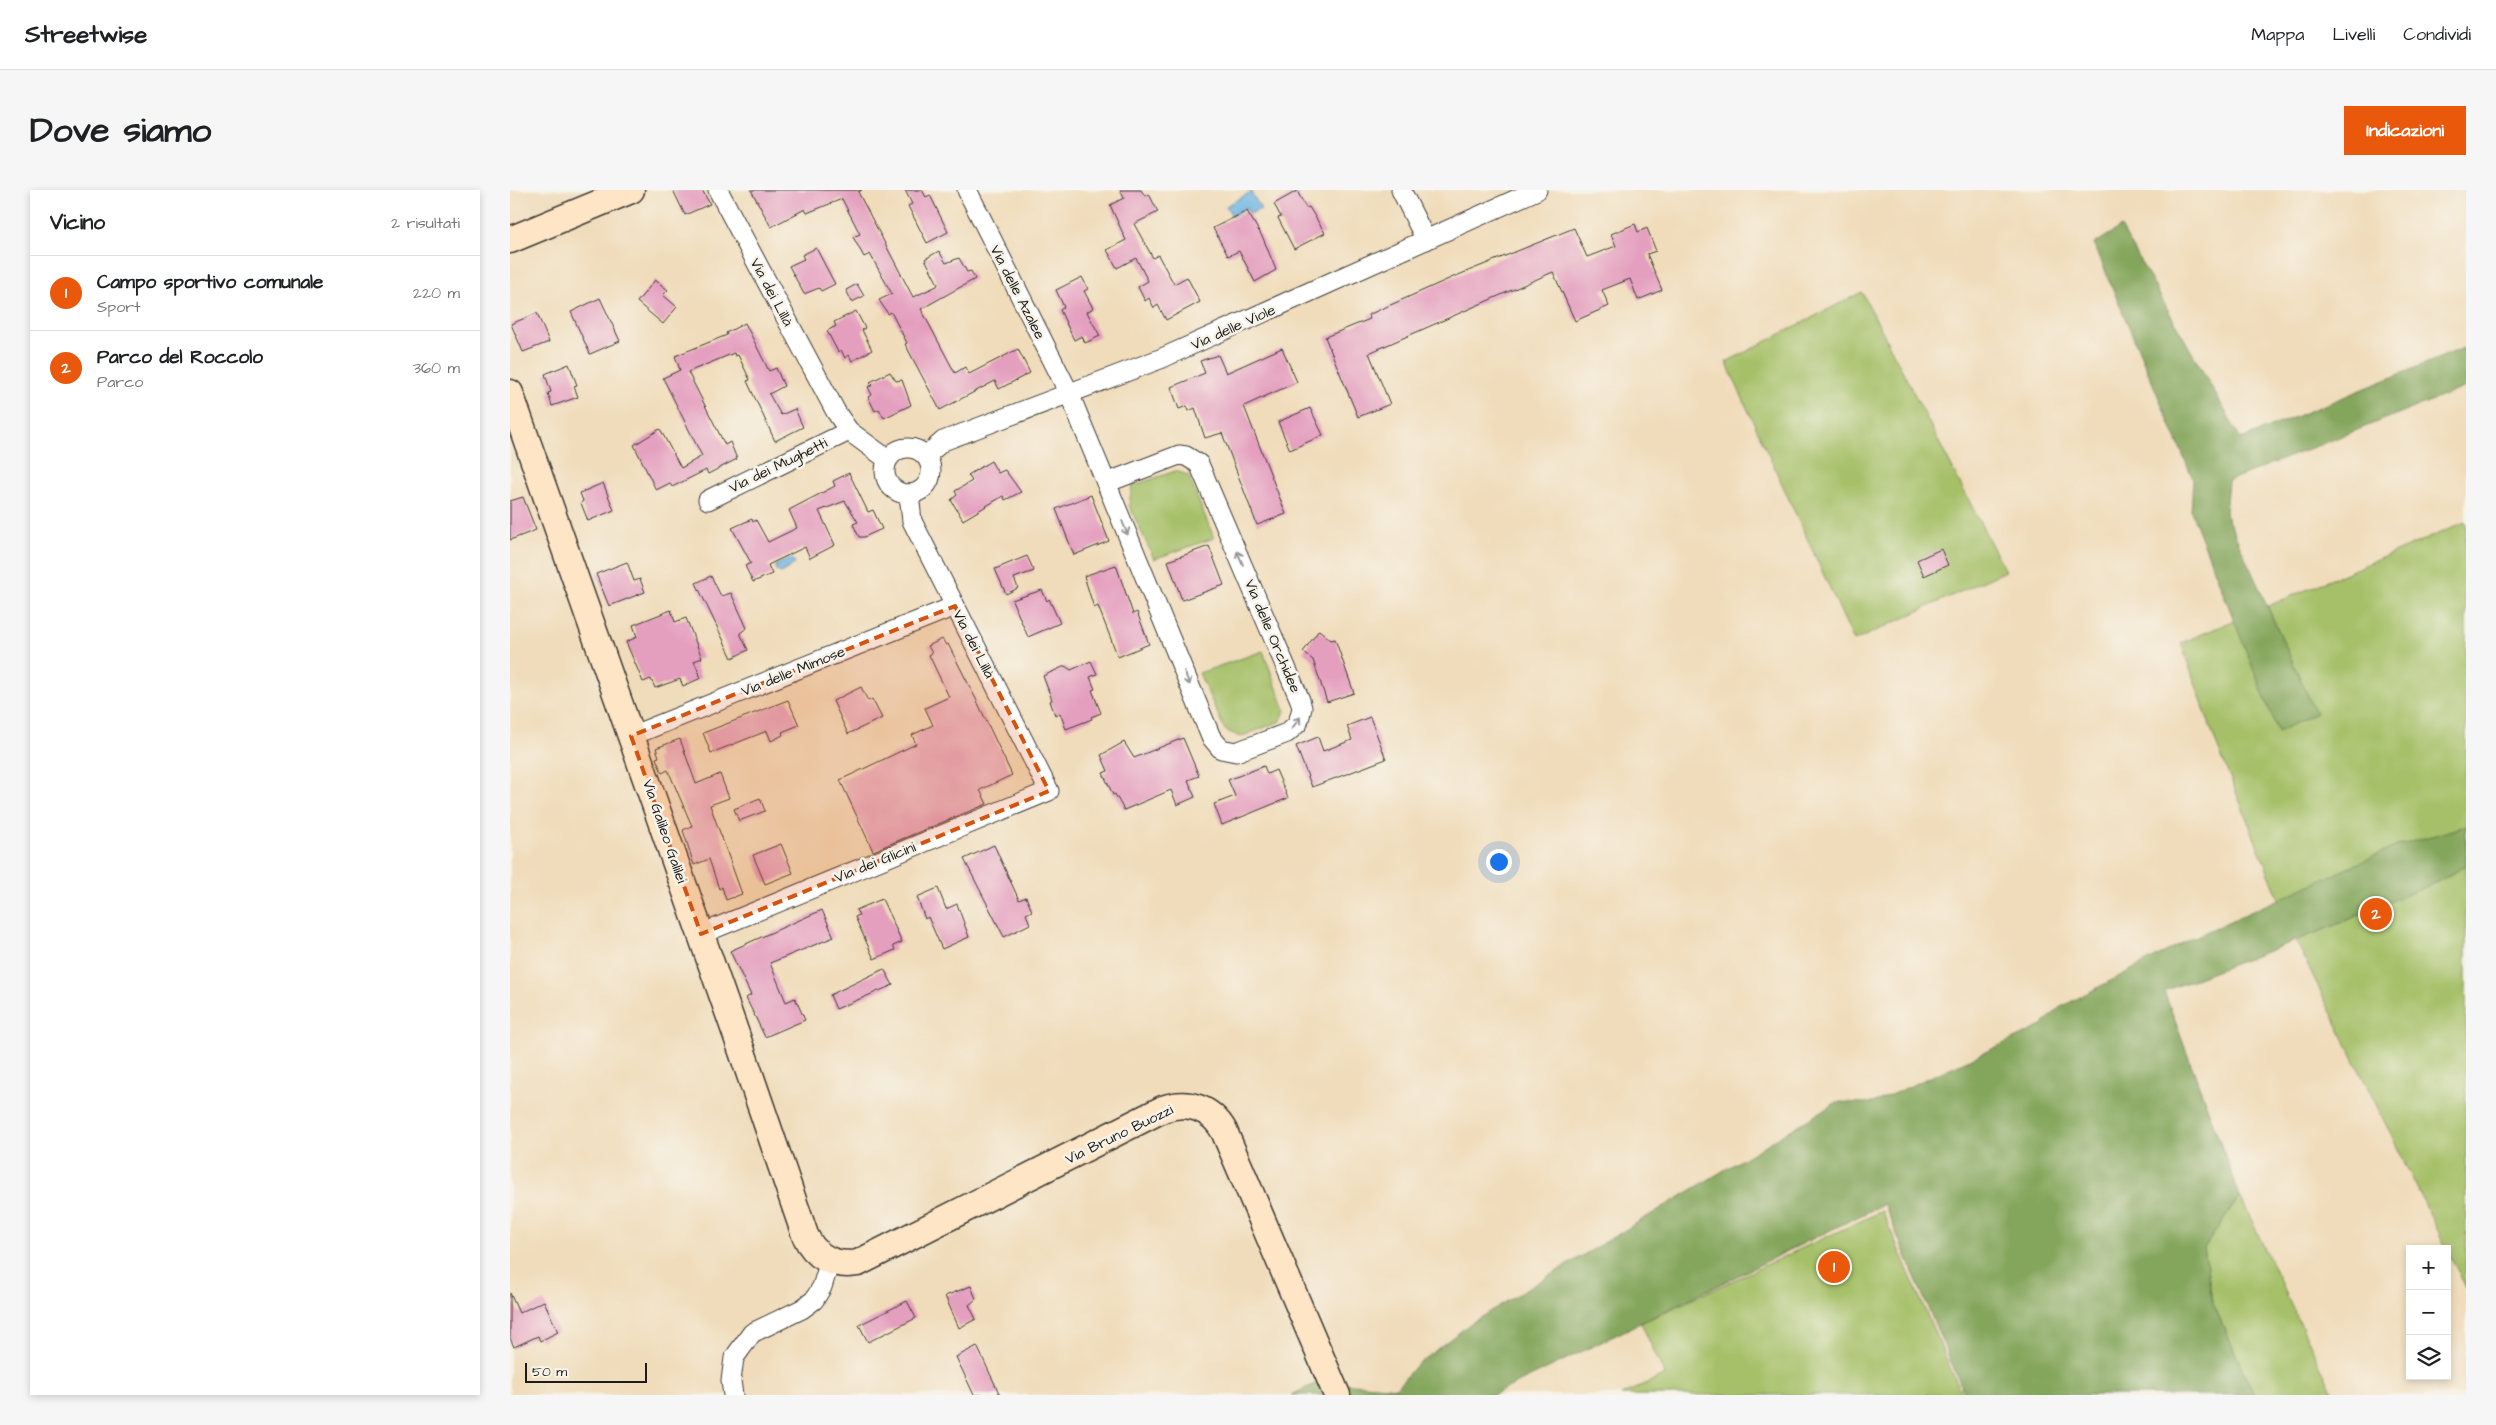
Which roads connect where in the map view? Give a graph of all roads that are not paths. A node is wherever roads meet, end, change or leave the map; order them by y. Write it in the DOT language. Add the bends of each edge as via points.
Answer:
graph roads {
  1 [pos="630,190"];
  2 [pos="718,190"];
  3 [pos="967,190"];
  4 [pos="1401,190"];
  5 [pos="1537,190"];
  6 [pos="510,240"];
  7 [pos="1426,240"];
  8 [pos="510,393"];
  9 [pos="1070,393"];
  10 [pos="849,431"];
  11 [pos="926,456"];
  12 [pos="887,460"];
  13 [pos="1106,483"];
  14 [pos="909,494"];
  15 [pos="708,500"];
  16 [pos="955,606"];
  17 [pos="631,736"];
  18 [pos="1049,790"];
  19 [pos="701,934"];
  20 [pos="830,1261"];
  21 [pos="733,1395"];
  22 [pos="1337,1395"];
  1 -- 6 [label="street"];
  2 -- 10 [label="street, Via dei Lillà"];
  3 -- 9 [label="street, Via delle Azalee"];
  4 -- 7 [label="street"];
  5 -- 7 [label="street, Via delle Viole"];
  7 -- 9 [label="street, Via delle Viole" via="1160,359"];
  8 -- 17 [label="street, Via Galileo Galilei"];
  9 -- 11 [label="street, Via delle Viole" via="943,441"];
  9 -- 13 [label="street, Via delle Orchidee"];
  10 -- 12 [label="street, Via dei Lillà"];
  10 -- 15 [label="street, Via dei Mughetti"];
  11 -- 12 [label="street" via="906,447 892,453"];
  11 -- 14 [label="street" via="930,462 931,477 922,489"];
  12 -- 14 [label="street" via="886,480 895,490"];
  13 -- 13 [label="street, Via delle Orchidee, one-way" via="1215,744 1221,749 1236,752 1293,729 1301,716 1300,700 1199,464 1178,455"];
  14 -- 16 [label="street, Via dei Lillà" via="912,521"];
  16 -- 17 [label="street, Via delle Mimose"];
  16 -- 18 [label="street, Via dei Lillà"];
  17 -- 19 [label="street, Via Galileo Galilei"];
  18 -- 19 [label="street, Via dei Glicini"];
  19 -- 20 [label="street, Via Galileo Galilei" via="804,1235 814,1251"];
  20 -- 21 [label="street" via="814,1300 752,1333 734,1358"];
  20 -- 22 [label="street, Via Bruno Buozzi" via="848,1264 866,1260 1163,1109 1181,1105 1198,1107 1214,1116 1224,1131"];
}
